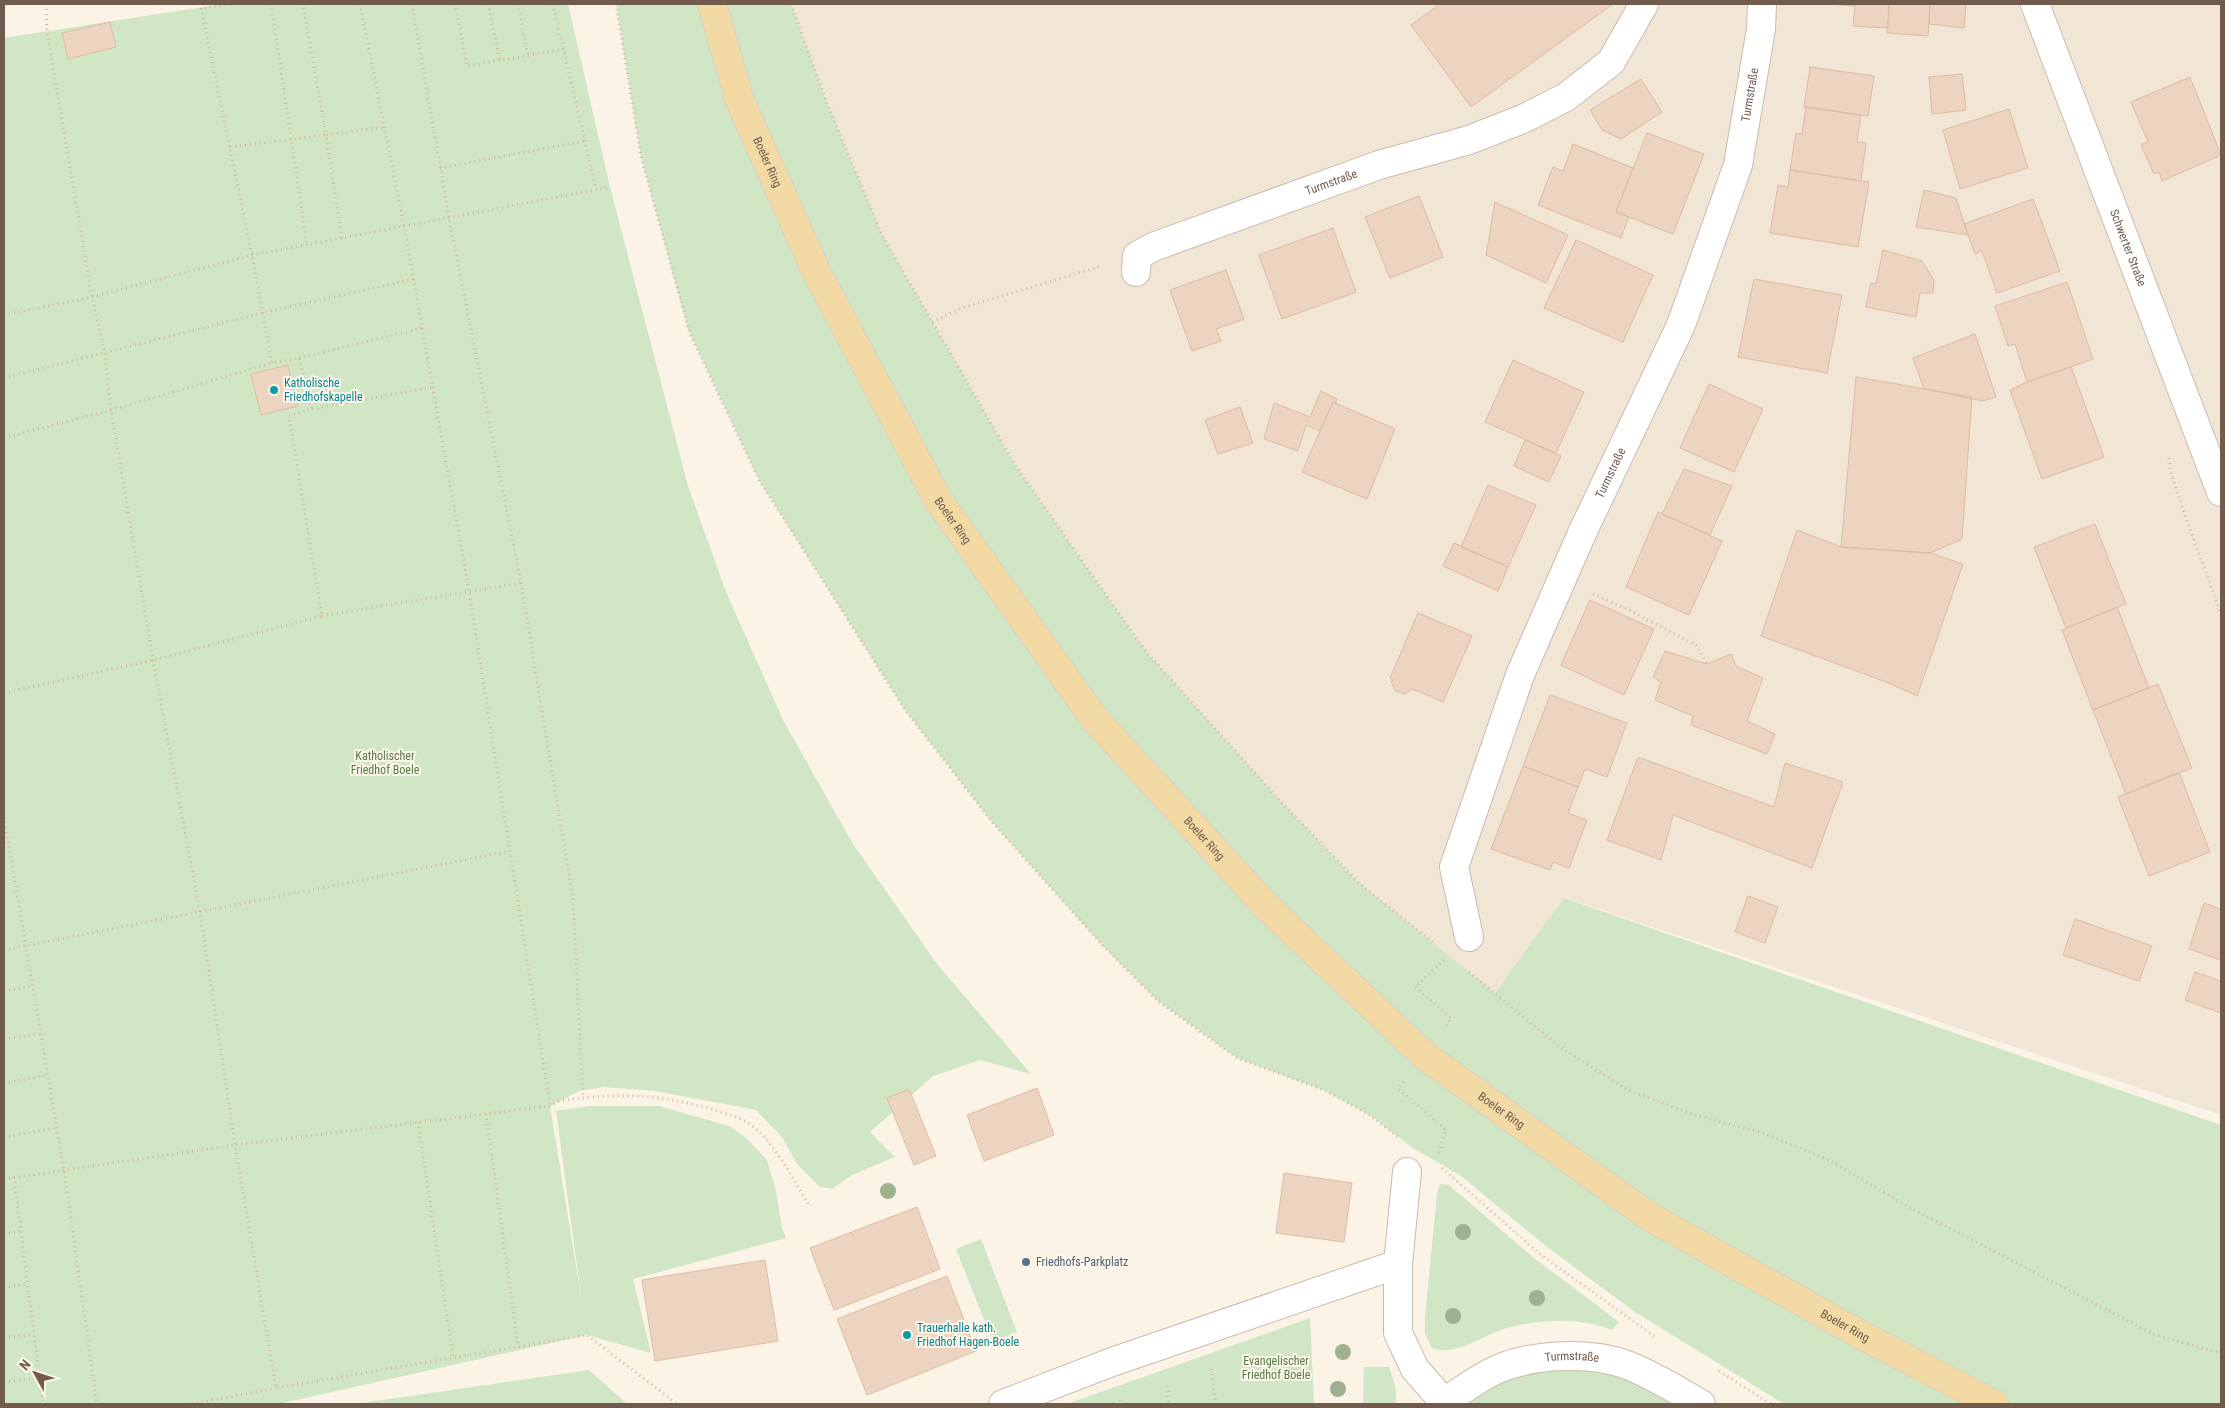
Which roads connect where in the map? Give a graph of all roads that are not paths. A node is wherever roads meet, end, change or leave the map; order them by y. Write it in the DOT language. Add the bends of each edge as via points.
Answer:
graph roads {
  1 [pos="712,4"];
  2 [pos="1644,4"];
  3 [pos="1762,4"];
  4 [pos="2035,4"];
  5 [pos="1136,264"];
  6 [pos="2221,492"];
  7 [pos="1469,937"];
  8 [pos="1407,1172"];
  9 [pos="1398,1264"];
  10 [pos="1003,1404"];
  11 [pos="1444,1404"];
  12 [pos="1701,1404"];
  13 [pos="1994,1404"];
  1 -- 13 [label="main road, Boeler Ring" via="740,101 817,273 938,500 1094,718 1264,905 1425,1056 1650,1217 1865,1337"];
  2 -- 5 [label="street, Turmstraße" via="1611,62 1566,97 1525,118 1469,140 1379,165 1154,247"];
  3 -- 7 [label="street, Turmstraße" via="1761,29 1734,175 1681,325 1520,675 1454,867"];
  4 -- 6 [label="street, Schwerter Straße"];
  8 -- 9 [label="street, Turmstraße"];
  9 -- 10 [label="street" via="1112,1362"];
  9 -- 11 [label="street, Turmstraße" via="1398,1334 1415,1369"];
  11 -- 12 [label="street, Turmstraße" via="1498,1369 1537,1359 1576,1355 1625,1364"];
}
